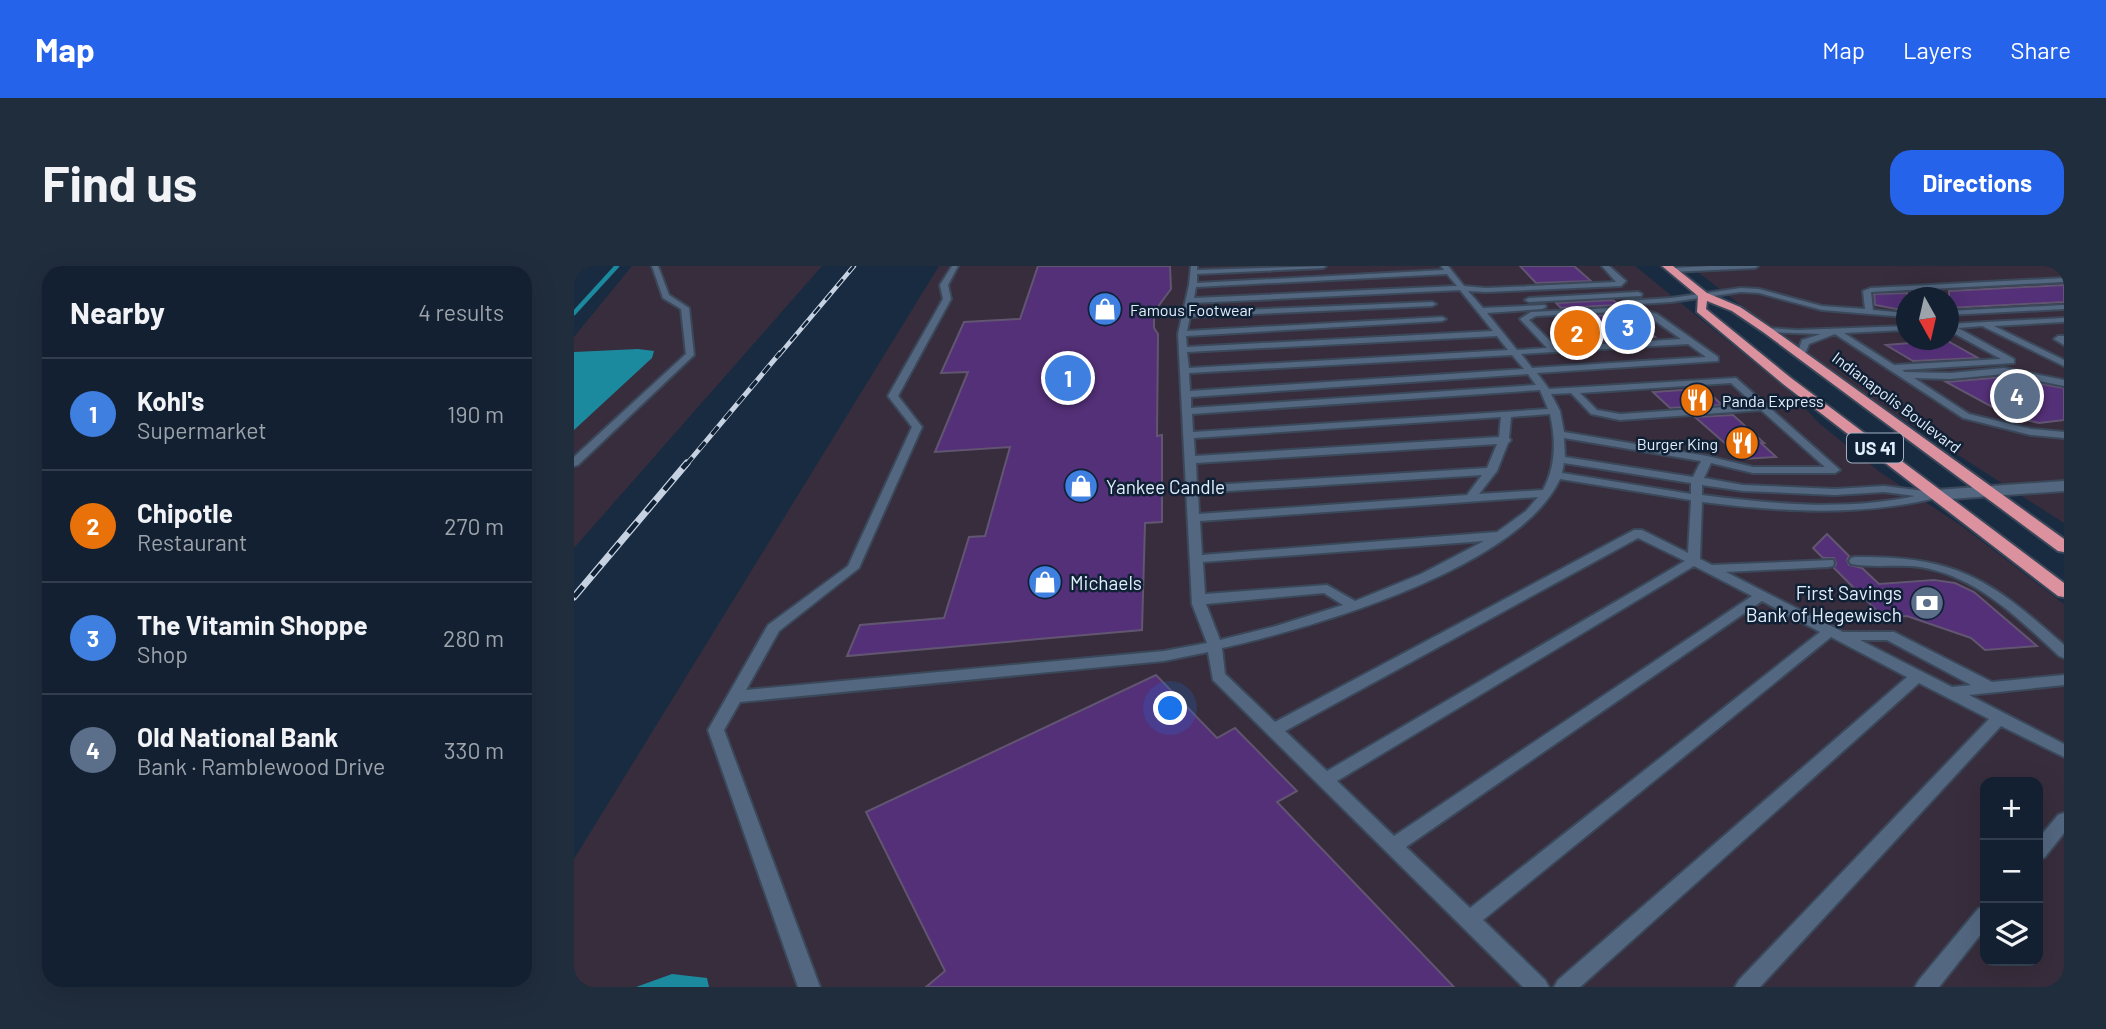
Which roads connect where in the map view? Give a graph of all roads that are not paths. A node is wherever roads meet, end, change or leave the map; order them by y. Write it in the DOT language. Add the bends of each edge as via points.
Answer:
graph roads {
  1 [pos="656,266"];
  2 [pos="955,266"];
  3 [pos="1322,266"];
  4 [pos="1605,266"];
  5 [pos="1755,266"];
  6 [pos="1713,267"];
  7 [pos="1670,268"];
  8 [pos="1446,269"];
  9 [pos="1194,274"];
  10 [pos="2064,279"];
  11 [pos="1461,288"];
  12 [pos="1422,290"];
  13 [pos="1703,295"];
  14 [pos="1432,304"];
  15 [pos="1477,307"];
  16 [pos="2064,307"];
  17 [pos="1187,308"];
  18 [pos="1959,312"];
  19 [pos="1869,313"];
  20 [pos="1896,314"];
  21 [pos="1442,319"];
  22 [pos="2064,320"];
  23 [pos="1983,324"];
  24 [pos="1959,325"];
  25 [pos="1896,328"];
  26 [pos="1767,330"];
  27 [pos="1836,331"];
  28 [pos="1959,332"];
  29 [pos="1499,333"];
  30 [pos="1182,334"];
  31 [pos="1454,336"];
  32 [pos="1959,340"];
  33 [pos="1689,341"];
  34 [pos="1875,342"];
  35 [pos="1854,343"];
  36 [pos="1985,346"];
  37 [pos="1183,350"];
  38 [pos="1555,350"];
  39 [pos="1514,352"];
  40 [pos="1801,354"];
  41 [pos="2064,363"];
  42 [pos="1893,368"];
  43 [pos="1184,371"];
  44 [pos="1531,373"];
  45 [pos="1904,375"];
  46 [pos="2064,383"];
  47 [pos="1544,390"];
  48 [pos="1574,391"];
  49 [pos="1186,394"];
  50 [pos="1764,407"];
  51 [pos="1187,411"];
  52 [pos="1555,411"];
  53 [pos="1506,414"];
  54 [pos="1560,434"];
  55 [pos="1188,435"];
  56 [pos="2064,435"];
  57 [pos="1506,440"];
  58 [pos="1560,459"];
  59 [pos="1190,460"];
  60 [pos="1707,460"];
  61 [pos="574,463"];
  62 [pos="1492,471"];
  63 [pos="1554,475"];
  64 [pos="2064,486"];
  65 [pos="1697,489"];
  66 [pos="1192,490"];
  67 [pos="1985,491"];
  68 [pos="1547,493"];
  69 [pos="1936,495"];
  70 [pos="1471,499"];
  71 [pos="1194,518"];
  72 [pos="1499,536"];
  73 [pos="2064,547"];
  74 [pos="1196,559"];
  75 [pos="1694,561"];
  76 [pos="1855,561"];
  77 [pos="1828,563"];
  78 [pos="1710,569"];
  79 [pos="2064,592"];
  80 [pos="1761,596"];
  81 [pos="1199,598"];
  82 [pos="1356,607"];
  83 [pos="1836,634"];
  84 [pos="1216,646"];
  85 [pos="2064,653"];
  86 [pos="1918,676"];
  87 [pos="2064,680"];
  88 [pos="1990,688"];
  89 [pos="1949,692"];
  90 [pos="733,697"];
  91 [pos="1999,718"];
  92 [pos="1273,730"];
  93 [pos="2056,741"];
  94 [pos="2064,751"];
  95 [pos="1325,780"];
  96 [pos="2064,820"];
  97 [pos="1393,846"];
  98 [pos="2043,846"];
  99 [pos="1469,920"];
  100 [pos="1980,921"];
  101 [pos="809,987"];
  102 [pos="1538,987"];
  103 [pos="1565,987"];
  104 [pos="1746,987"];
  105 [pos="1926,987"];
  1 -- 61 [label="lane" via="666,296 685,308 690,355"];
  2 -- 90 [label="lane" via="944,285 947,299 893,396 917,428 853,568 773,628"];
  3 -- 9 [label="lane"];
  4 -- 11 [label="lane" via="1622,281"];
  5 -- 6 [label="lane"];
  6 -- 7 [label="lane"];
  7 -- 13 [label="highway, Indianapolis Boulevard / US 41"];
  8 -- 9 [label="lane"];
  8 -- 11 [label="lane"];
  9 -- 17 [label="lane"];
  10 -- 19 [label="lane" via="1871,290 1867,292"];
  11 -- 12 [label="lane"];
  11 -- 15 [label="lane"];
  12 -- 14 [label="lane"];
  12 -- 17 [label="lane"];
  13 -- 15 [label="lane"];
  13 -- 19 [label="lane" via="1759,291 1802,304"];
  13 -- 26 [label="highway, Indianapolis Boulevard / US 41" via="1736,309"];
  13 -- 69 [label="highway, Indianapolis Boulevard / US 41" via="1701,310"];
  14 -- 17 [label="lane"];
  14 -- 21 [label="lane"];
  15 -- 29 [label="lane"];
  16 -- 18 [label="lane"];
  17 -- 30 [label="lane"];
  19 -- 20 [label="lane"];
  21 -- 30 [label="lane"];
  21 -- 31 [label="lane"];
  22 -- 23 [label="lane"];
  23 -- 24 [label="lane"];
  23 -- 41 [label="lane"];
  25 -- 27 [label="lane"];
  26 -- 27 [label="lane"];
  26 -- 40 [label="highway, Indianapolis Boulevard / US 41"];
  27 -- 35 [label="lane"];
  27 -- 40 [label="lane" via="1805,342"];
  28 -- 36 [label="lane"];
  29 -- 31 [label="lane"];
  29 -- 39 [label="lane"];
  30 -- 37 [label="lane"];
  31 -- 37 [label="lane"];
  32 -- 36 [label="lane"];
  33 -- 38 [label="lane"];
  33 -- 38 [label="lane" via="1654,316 1634,309 1534,314 1524,319"];
  33 -- 44 [label="lane" via="1715,359"];
  34 -- 35 [label="lane"];
  35 -- 42 [label="lane"];
  36 -- 42 [label="lane" via="2011,360"];
  37 -- 43 [label="lane"];
  38 -- 39 [label="lane"];
  39 -- 43 [label="lane"];
  39 -- 44 [label="lane"];
  40 -- 67 [label="highway, Indianapolis Boulevard / US 41"];
  42 -- 45 [label="lane"];
  43 -- 49 [label="lane"];
  44 -- 47 [label="lane"];
  44 -- 49 [label="lane"];
  45 -- 46 [label="lane" via="2004,371"];
  45 -- 56 [label="lane" via="1966,416"];
  47 -- 48 [label="lane"];
  47 -- 51 [label="lane"];
  47 -- 52 [label="lane"];
  48 -- 50 [label="lane" via="1594,412 1613,417"];
  48 -- 50 [label="lane" via="1733,380"];
  49 -- 51 [label="lane"];
  50 -- 60 [label="lane" via="1835,470 1754,470"];
  51 -- 55 [label="lane"];
  52 -- 53 [label="lane"];
  52 -- 54 [label="lane"];
  53 -- 55 [label="lane"];
  53 -- 57 [label="lane"];
  54 -- 58 [label="lane"];
  54 -- 60 [label="lane"];
  55 -- 59 [label="lane"];
  57 -- 59 [label="lane"];
  57 -- 62 [label="lane"];
  58 -- 63 [label="lane"];
  58 -- 65 [label="lane"];
  59 -- 66 [label="lane"];
  60 -- 65 [label="lane"];
  62 -- 66 [label="lane"];
  62 -- 70 [label="lane"];
  63 -- 65 [label="lane"];
  63 -- 68 [label="lane"];
  64 -- 67 [label="street"];
  65 -- 69 [label="lane" via="1785,506 1849,508 1905,505"];
  65 -- 75 [label="lane"];
  66 -- 71 [label="lane"];
  67 -- 69 [label="street"];
  67 -- 73 [label="highway, Indianapolis Boulevard / US 41"];
  68 -- 70 [label="lane"];
  68 -- 72 [label="lane" via="1520,522"];
  69 -- 79 [label="highway, Indianapolis Boulevard / US 41"];
  70 -- 71 [label="lane"];
  71 -- 74 [label="lane"];
  72 -- 74 [label="lane"];
  72 -- 82 [label="lane" via="1427,576"];
  74 -- 81 [label="lane"];
  75 -- 78 [label="lane"];
  75 -- 92 [label="lane" via="1638,533"];
  75 -- 95 [label="lane"];
  76 -- 85 [label="lane" via="1920,562 1955,570 1980,582"];
  77 -- 78 [label="lane"];
  78 -- 80 [label="lane"];
  80 -- 83 [label="lane"];
  80 -- 97 [label="lane"];
  81 -- 82 [label="lane" via="1327,589"];
  81 -- 84 [label="lane"];
  82 -- 84 [label="lane" via="1280,632"];
  83 -- 86 [label="lane"];
  83 -- 88 [label="lane" via="1889,635"];
  83 -- 99 [label="lane"];
  84 -- 90 [label="lane" via="1164,656"];
  84 -- 92 [label="lane" via="1218,676"];
  86 -- 89 [label="lane"];
  86 -- 103 [label="lane"];
  87 -- 88 [label="lane"];
  88 -- 89 [label="lane"];
  89 -- 91 [label="lane"];
  90 -- 101 [label="lane" via="716,730"];
  91 -- 93 [label="lane"];
  91 -- 104 [label="lane"];
  92 -- 95 [label="lane"];
  93 -- 94 [label="lane"];
  95 -- 97 [label="lane"];
  96 -- 98 [label="lane"];
  97 -- 99 [label="lane"];
  99 -- 102 [label="lane"];
  100 -- 105 [label="lane"];
}
